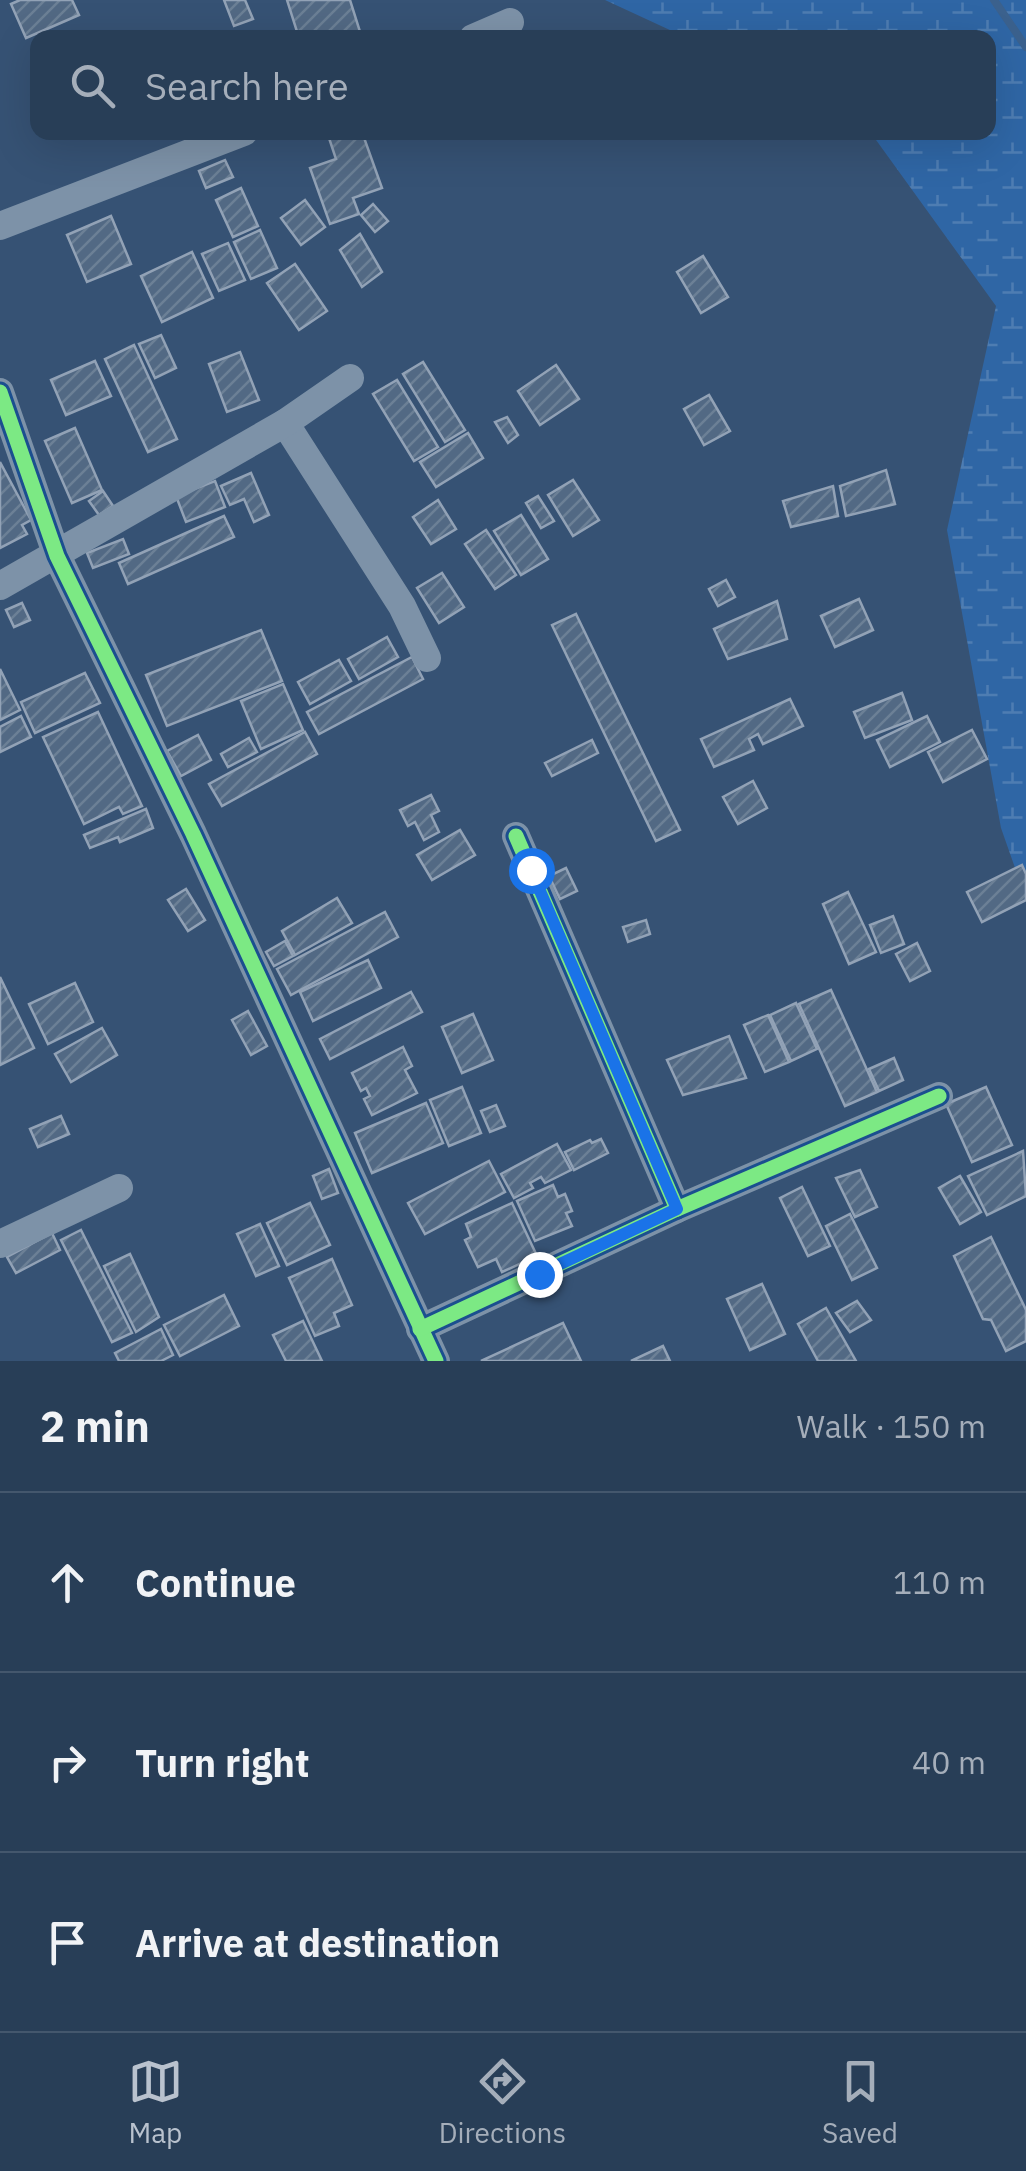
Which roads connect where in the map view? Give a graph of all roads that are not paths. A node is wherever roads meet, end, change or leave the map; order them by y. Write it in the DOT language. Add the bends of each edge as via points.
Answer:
graph roads {
  1 [pos="510,22"];
  2 [pos="492,30"];
  3 [pos="223,140"];
  4 [pos="0,226"];
  5 [pos="350,378"];
  6 [pos="0,392"];
  7 [pos="285,423"];
  8 [pos="57,556"];
  9 [pos="0,586"];
  10 [pos="427,658"];
  11 [pos="516,836"];
  12 [pos="939,1096"];
  13 [pos="119,1188"];
  14 [pos="677,1209"];
  15 [pos="0,1244"];
  16 [pos="420,1329"];
  17 [pos="436,1361"];
  1 -- 2 [label="street"];
  3 -- 4 [label="street"];
  5 -- 7 [label="street"];
  6 -- 8 [label="street"];
  7 -- 8 [label="street"];
  7 -- 10 [label="street" via="402,606"];
  8 -- 9 [label="street"];
  8 -- 16 [label="street"];
  11 -- 14 [label="street"];
  12 -- 14 [label="street"];
  13 -- 15 [label="street"];
  14 -- 16 [label="street"];
  16 -- 17 [label="street"];
}
